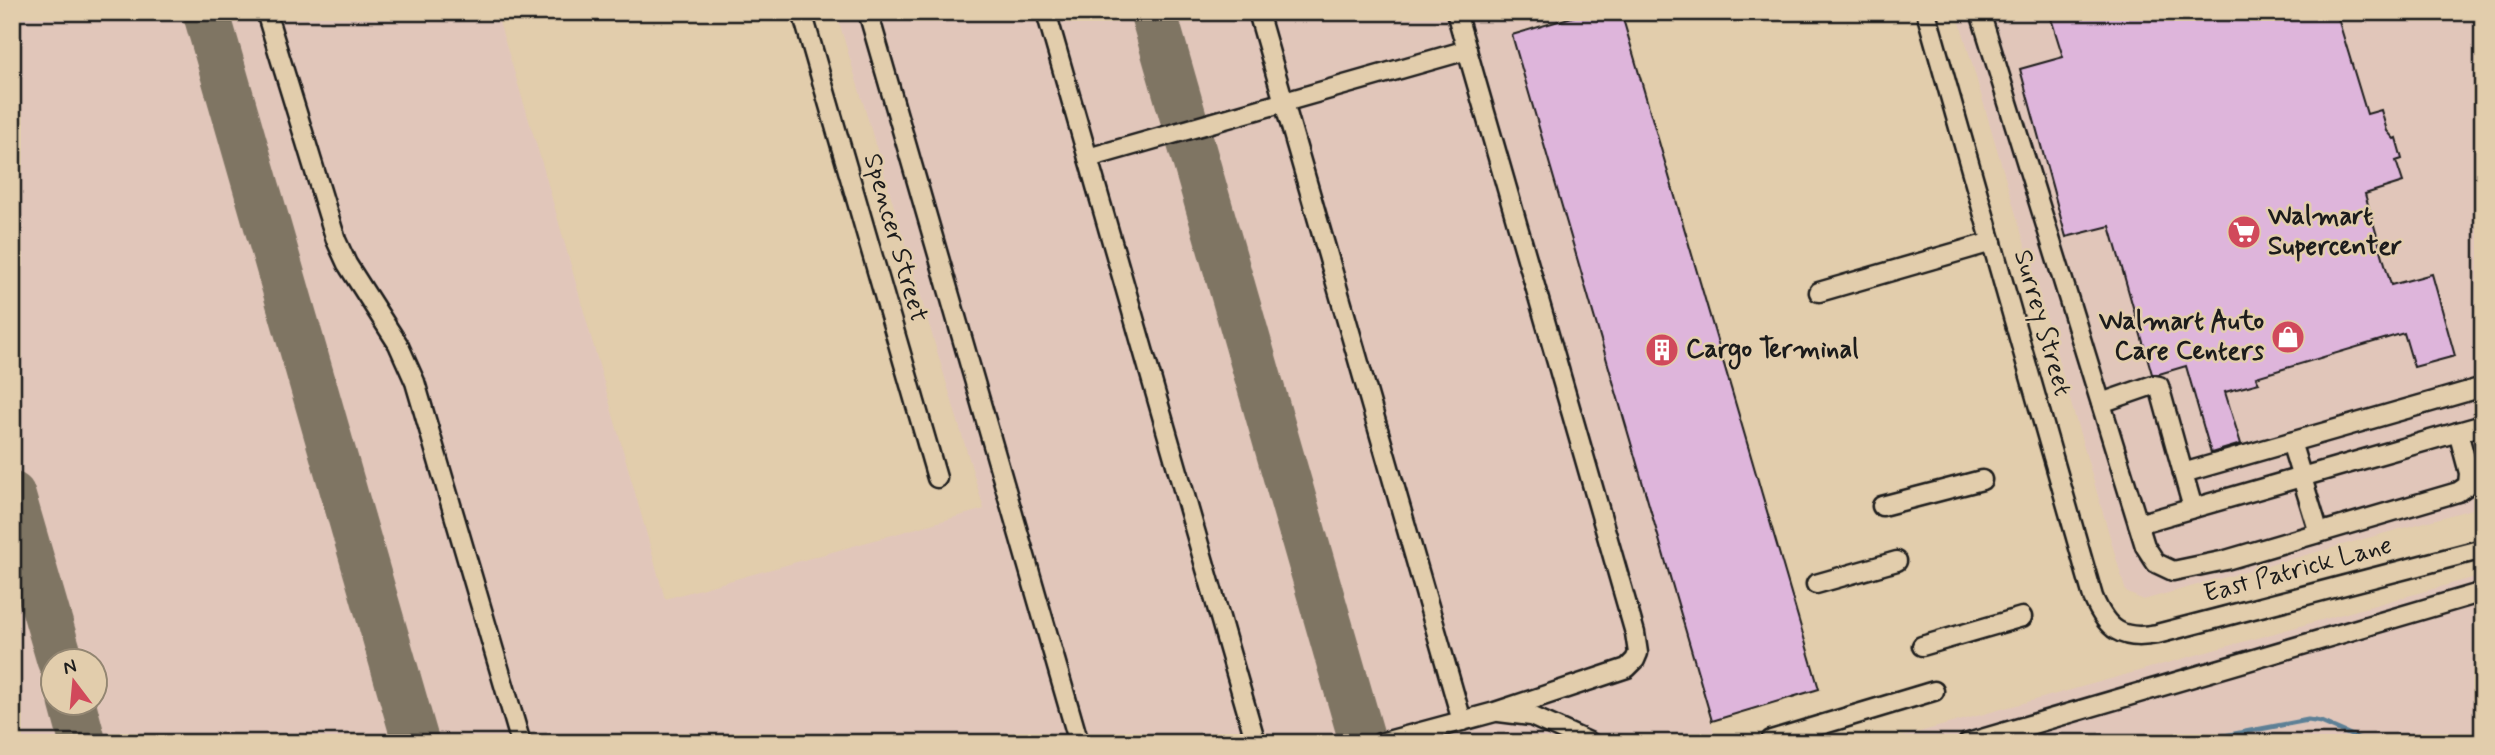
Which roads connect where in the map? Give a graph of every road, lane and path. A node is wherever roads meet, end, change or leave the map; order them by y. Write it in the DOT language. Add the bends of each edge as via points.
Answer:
graph roads {
  1 [pos="266,12"];
  2 [pos="802,12"];
  3 [pos="868,12"];
  4 [pos="1046,12"];
  5 [pos="1258,12"];
  6 [pos="1456,12"];
  7 [pos="1926,12"];
  8 [pos="1980,12"];
  9 [pos="1467,50"];
  10 [pos="1284,102"];
  11 [pos="1088,158"];
  12 [pos="1992,242"];
  13 [pos="1819,292"];
  14 [pos="2483,387"];
  15 [pos="2101,403"];
  16 [pos="2483,425"];
  17 [pos="2458,432"];
  18 [pos="2291,442"];
  19 [pos="2183,473"];
  20 [pos="2302,477"];
  21 [pos="937,478"];
  22 [pos="1982,480"];
  23 [pos="1882,506"];
  24 [pos="2193,508"];
  25 [pos="2138,524"];
  26 [pos="2319,533"];
  27 [pos="2483,549"];
  28 [pos="1897,561"];
  29 [pos="1816,584"];
  30 [pos="2483,592"];
  31 [pos="2022,617"];
  32 [pos="2126,636"];
  33 [pos="1922,646"];
  34 [pos="1934,691"];
  35 [pos="1495,712"];
  36 [pos="1462,721"];
  37 [pos="1771,740"];
  38 [pos="521,743"];
  39 [pos="1079,743"];
  40 [pos="1256,743"];
  41 [pos="1380,743"];
  42 [pos="1591,743"];
  43 [pos="1968,743"];
  1 -- 38 [label="street" via="336,240 398,344 415,382"];
  2 -- 21 [label="street, Spencer Street"];
  3 -- 39 [label="street"];
  4 -- 11 [label="street"];
  5 -- 10 [label="street"];
  6 -- 9 [label="street"];
  7 -- 12 [label="street, Surrey Street"];
  8 -- 15 [label="street"];
  9 -- 10 [label="street"];
  9 -- 35 [label="street" via="1638,653 1627,667 1612,674"];
  10 -- 11 [label="street"];
  10 -- 36 [label="street"];
  11 -- 40 [label="street"];
  12 -- 13 [label="street"];
  12 -- 32 [label="street, Surrey Street" via="2094,597 2101,616"];
  14 -- 18 [label="street"];
  15 -- 19 [label="street" via="2159,386"];
  15 -- 25 [label="street"];
  16 -- 17 [label="street"];
  17 -- 20 [label="street"];
  17 -- 26 [label="street" via="2468,485 2458,492"];
  18 -- 19 [label="street"];
  18 -- 20 [label="street"];
  19 -- 24 [label="street"];
  20 -- 24 [label="street"];
  20 -- 26 [label="street"];
  22 -- 23 [label="street"];
  24 -- 25 [label="street"];
  25 -- 26 [label="street" via="2156,563 2173,571"];
  27 -- 32 [label="street, East Patrick Lane" via="2157,634"];
  28 -- 29 [label="street"];
  30 -- 43 [label="street"];
  31 -- 33 [label="street"];
  34 -- 37 [label="street"];
  35 -- 36 [label="street"];
  35 -- 42 [label="street" via="1531,716"];
  36 -- 41 [label="street"];
}
